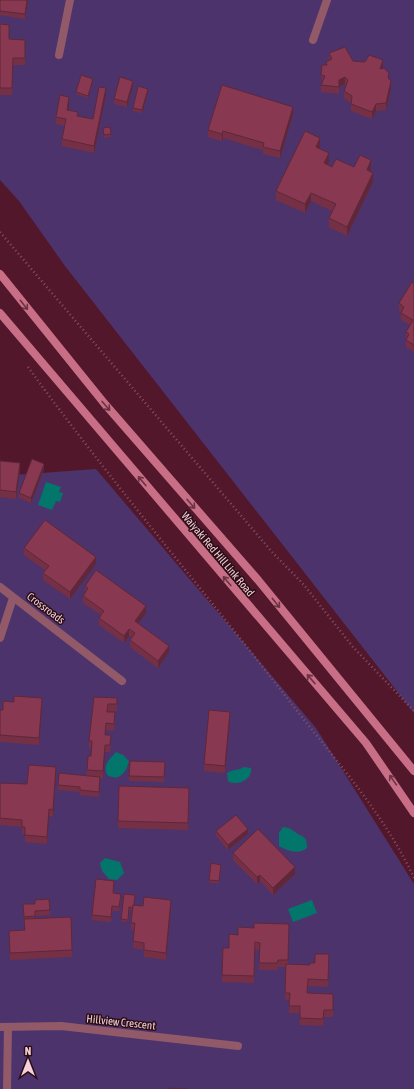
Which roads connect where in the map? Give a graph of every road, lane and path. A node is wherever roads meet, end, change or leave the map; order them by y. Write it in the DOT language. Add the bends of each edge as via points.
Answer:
graph roads {
  1 [pos="70,0"];
  2 [pos="327,0"];
  3 [pos="313,40"];
  4 [pos="59,55"];
  5 [pos="0,232"];
  6 [pos="0,274"];
  7 [pos="0,313"];
  8 [pos="26,364"];
  9 [pos="0,588"];
  10 [pos="13,598"];
  11 [pos="0,638"];
  12 [pos="122,681"];
  13 [pos="414,711"];
  14 [pos="414,771"];
  15 [pos="414,813"];
  16 [pos="414,878"];
  17 [pos="4,1027"];
  18 [pos="238,1046"];
  19 [pos="7,1089"];
  1 -- 4 [label="street"];
  2 -- 3 [label="street"];
  5 -- 13 [label="path" via="272,552 304,586 353,647"];
  6 -- 14 [label="main road, Waiyaki Red Hill Link Road, one-way" via="98,397 258,580"];
  15 -- 7 [label="main road, Waiyaki Red Hill Link Road, one-way" via="366,744"];
  8 -- 16 [label="path" via="379,818"];
  9 -- 10 [label="street, Crossroads"];
  10 -- 11 [label="street"];
  10 -- 12 [label="street, Crossroads"];
  17 -- 18 [label="street, Hillview Crescent" via="61,1026"];
  17 -- 19 [label="street"];
}
